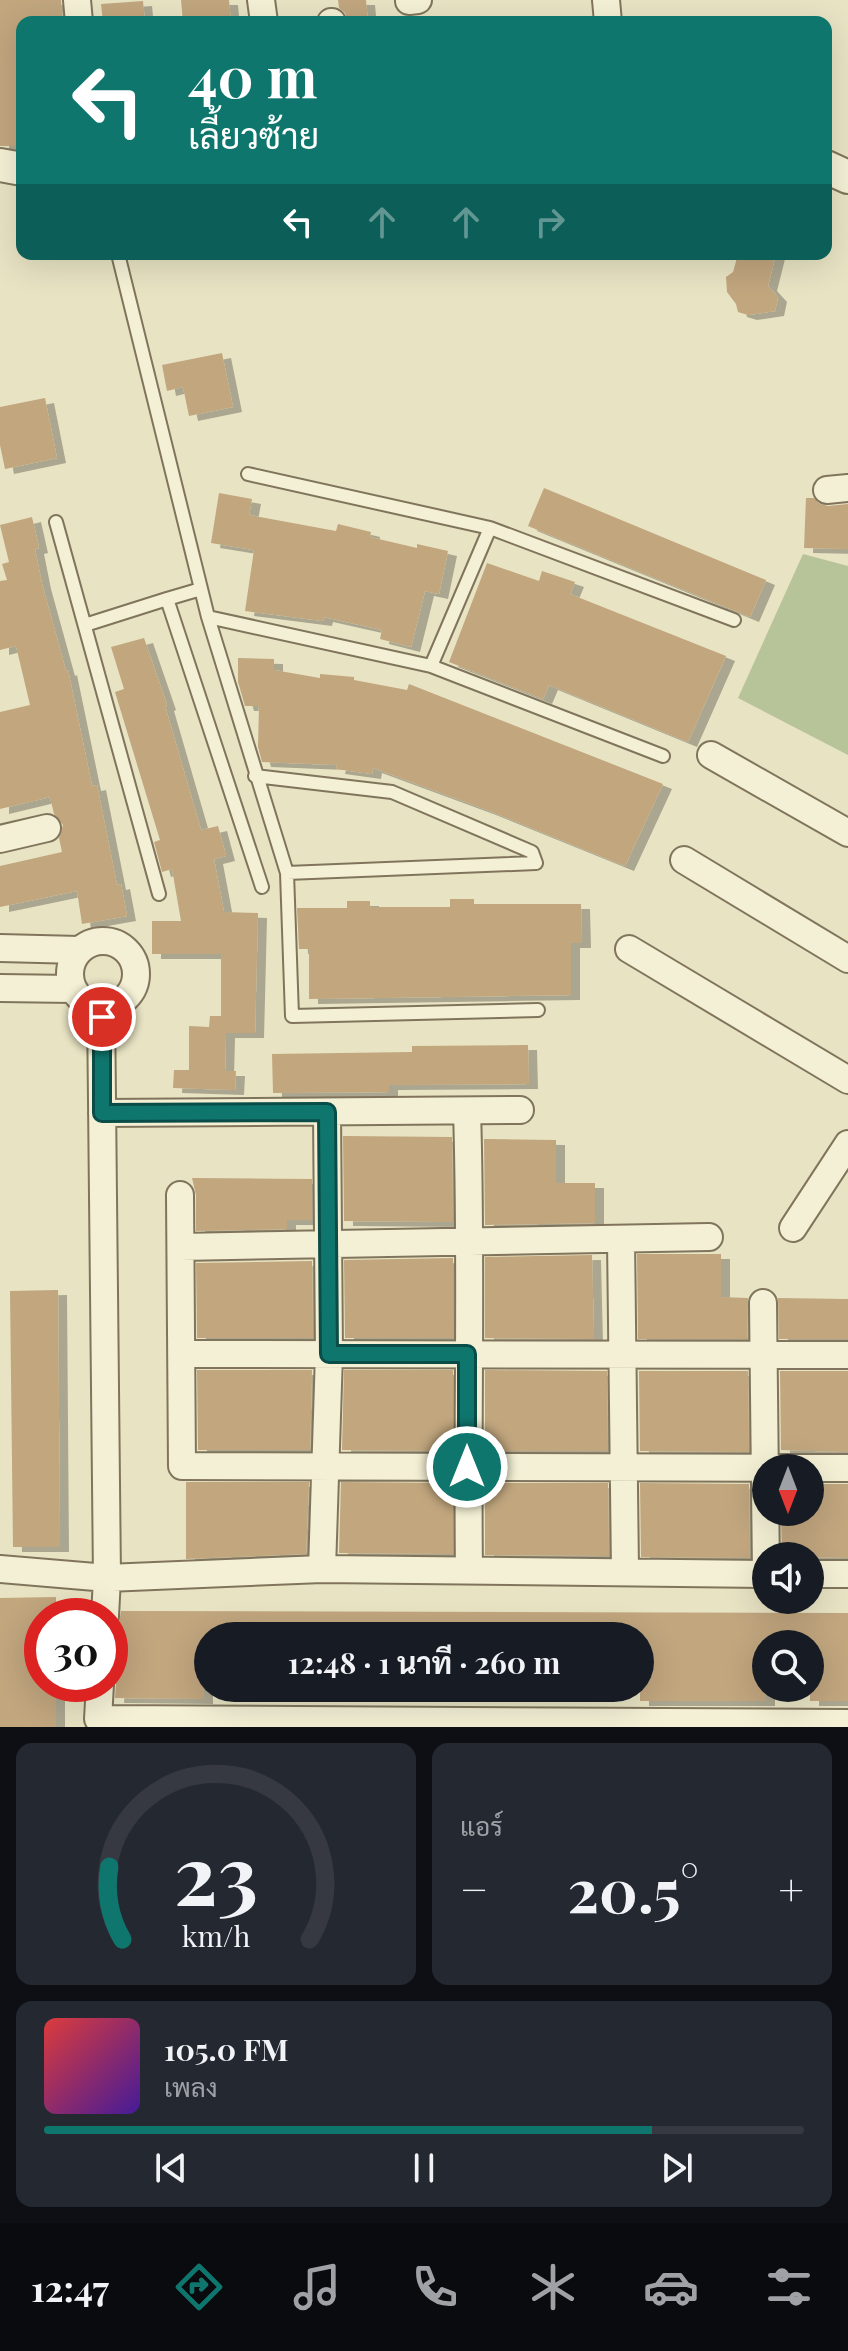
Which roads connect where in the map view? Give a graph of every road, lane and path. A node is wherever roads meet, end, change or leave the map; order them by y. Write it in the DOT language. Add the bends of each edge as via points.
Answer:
graph roads {
  1 [pos="418,0"];
  2 [pos="409,1"];
  3 [pos="119,260"];
  4 [pos="248,474"];
  5 [pos="56,522"];
  6 [pos="490,528"];
  7 [pos="201,589"];
  8 [pos="167,599"];
  9 [pos="208,617"];
  10 [pos="734,620"];
  11 [pos="85,625"];
  12 [pos="431,666"];
  13 [pos="711,755"];
  14 [pos="663,756"];
  15 [pos="255,776"];
  16 [pos="47,828"];
  17 [pos="848,833"];
  18 [pos="0,839"];
  19 [pos="684,860"];
  20 [pos="287,873"];
  21 [pos="262,887"];
  22 [pos="159,894"];
  23 [pos="0,948"];
  24 [pos="629,949"];
  25 [pos="79,950"];
  26 [pos="848,959"];
  27 [pos="0,988"];
  28 [pos="73,989"];
  29 [pos="101,1006"];
  30 [pos="538,1010"];
  31 [pos="848,1080"];
  32 [pos="520,1110"];
  33 [pos="467,1111"];
  34 [pos="327,1112"];
  35 [pos="102,1113"];
  36 [pos="848,1144"];
  37 [pos="180,1195"];
  38 [pos="793,1228"];
  39 [pos="709,1237"];
  40 [pos="621,1239"];
  41 [pos="471,1243"];
  42 [pos="328,1244"];
  43 [pos="181,1247"];
  44 [pos="763,1303"];
  45 [pos="182,1354"];
  46 [pos="329,1354"];
  47 [pos="467,1354"];
  48 [pos="622,1355"];
  49 [pos="764,1355"];
  50 [pos="848,1355"];
  51 [pos="765,1454"];
  52 [pos="467,1467"];
  53 [pos="624,1467"];
  54 [pos="324,1468"];
  55 [pos="752,1468"];
  56 [pos="824,1468"];
  57 [pos="848,1468"];
  58 [pos="766,1526"];
  59 [pos="0,1569"];
  60 [pos="322,1569"];
  61 [pos="469,1570"];
  62 [pos="625,1571"];
  63 [pos="824,1574"];
  64 [pos="848,1574"];
  65 [pos="107,1578"];
  66 [pos="106,1598"];
  67 [pos="99,1702"];
  68 [pos="848,1723"];
  1 -- 2 [label="street"];
  3 -- 7 [label="lane"];
  4 -- 6 [label="lane"];
  5 -- 11 [label="lane"];
  6 -- 10 [label="lane"];
  6 -- 12 [label="lane"];
  7 -- 8 [label="lane"];
  7 -- 9 [label="lane"];
  8 -- 11 [label="lane"];
  8 -- 21 [label="lane"];
  9 -- 12 [label="lane"];
  9 -- 15 [label="lane"];
  11 -- 22 [label="lane"];
  12 -- 14 [label="lane"];
  13 -- 17 [label="street"];
  15 -- 20 [label="lane"];
  15 -- 20 [label="lane" via="392,792 532,852 536,863"];
  16 -- 18 [label="street"];
  19 -- 26 [label="street"];
  20 -- 30 [label="lane" via="292,1016"];
  23 -- 25 [label="street"];
  24 -- 31 [label="street"];
  25 -- 28 [label="street" via="70,969"];
  25 -- 29 [label="street" via="87,944 118,944 136,968 133,988 119,1003"];
  27 -- 28 [label="street"];
  28 -- 29 [label="street" via="88,1004"];
  29 -- 35 [label="street"];
  32 -- 33 [label="street"];
  33 -- 34 [label="street"];
  33 -- 41 [label="street"];
  34 -- 35 [label="street"];
  34 -- 42 [label="street"];
  35 -- 65 [label="street"];
  36 -- 38 [label="street"];
  37 -- 43 [label="street"];
  39 -- 40 [label="street"];
  40 -- 41 [label="street"];
  40 -- 48 [label="street"];
  41 -- 42 [label="street"];
  41 -- 47 [label="street"];
  42 -- 43 [label="street"];
  42 -- 46 [label="street"];
  43 -- 45 [label="street"];
  44 -- 49 [label="street"];
  45 -- 46 [label="street"];
  45 -- 54 [label="street" via="182,1466"];
  46 -- 47 [label="street"];
  46 -- 54 [label="street"];
  47 -- 48 [label="street"];
  47 -- 52 [label="street"];
  48 -- 49 [label="street"];
  48 -- 53 [label="street"];
  49 -- 50 [label="street"];
  49 -- 51 [label="street"];
  52 -- 53 [label="street"];
  52 -- 54 [label="street"];
  52 -- 61 [label="street"];
  53 -- 55 [label="street"];
  53 -- 62 [label="street"];
  54 -- 60 [label="street"];
  56 -- 57 [label="street"];
  58 -- 62 [label="street" via="766,1574"];
  59 -- 65 [label="street"];
  60 -- 61 [label="street"];
  60 -- 65 [label="street"];
  61 -- 62 [label="street"];
  63 -- 64 [label="street"];
  65 -- 66 [label="street"];
  67 -- 68 [label="street" via="98,1719"];
}
